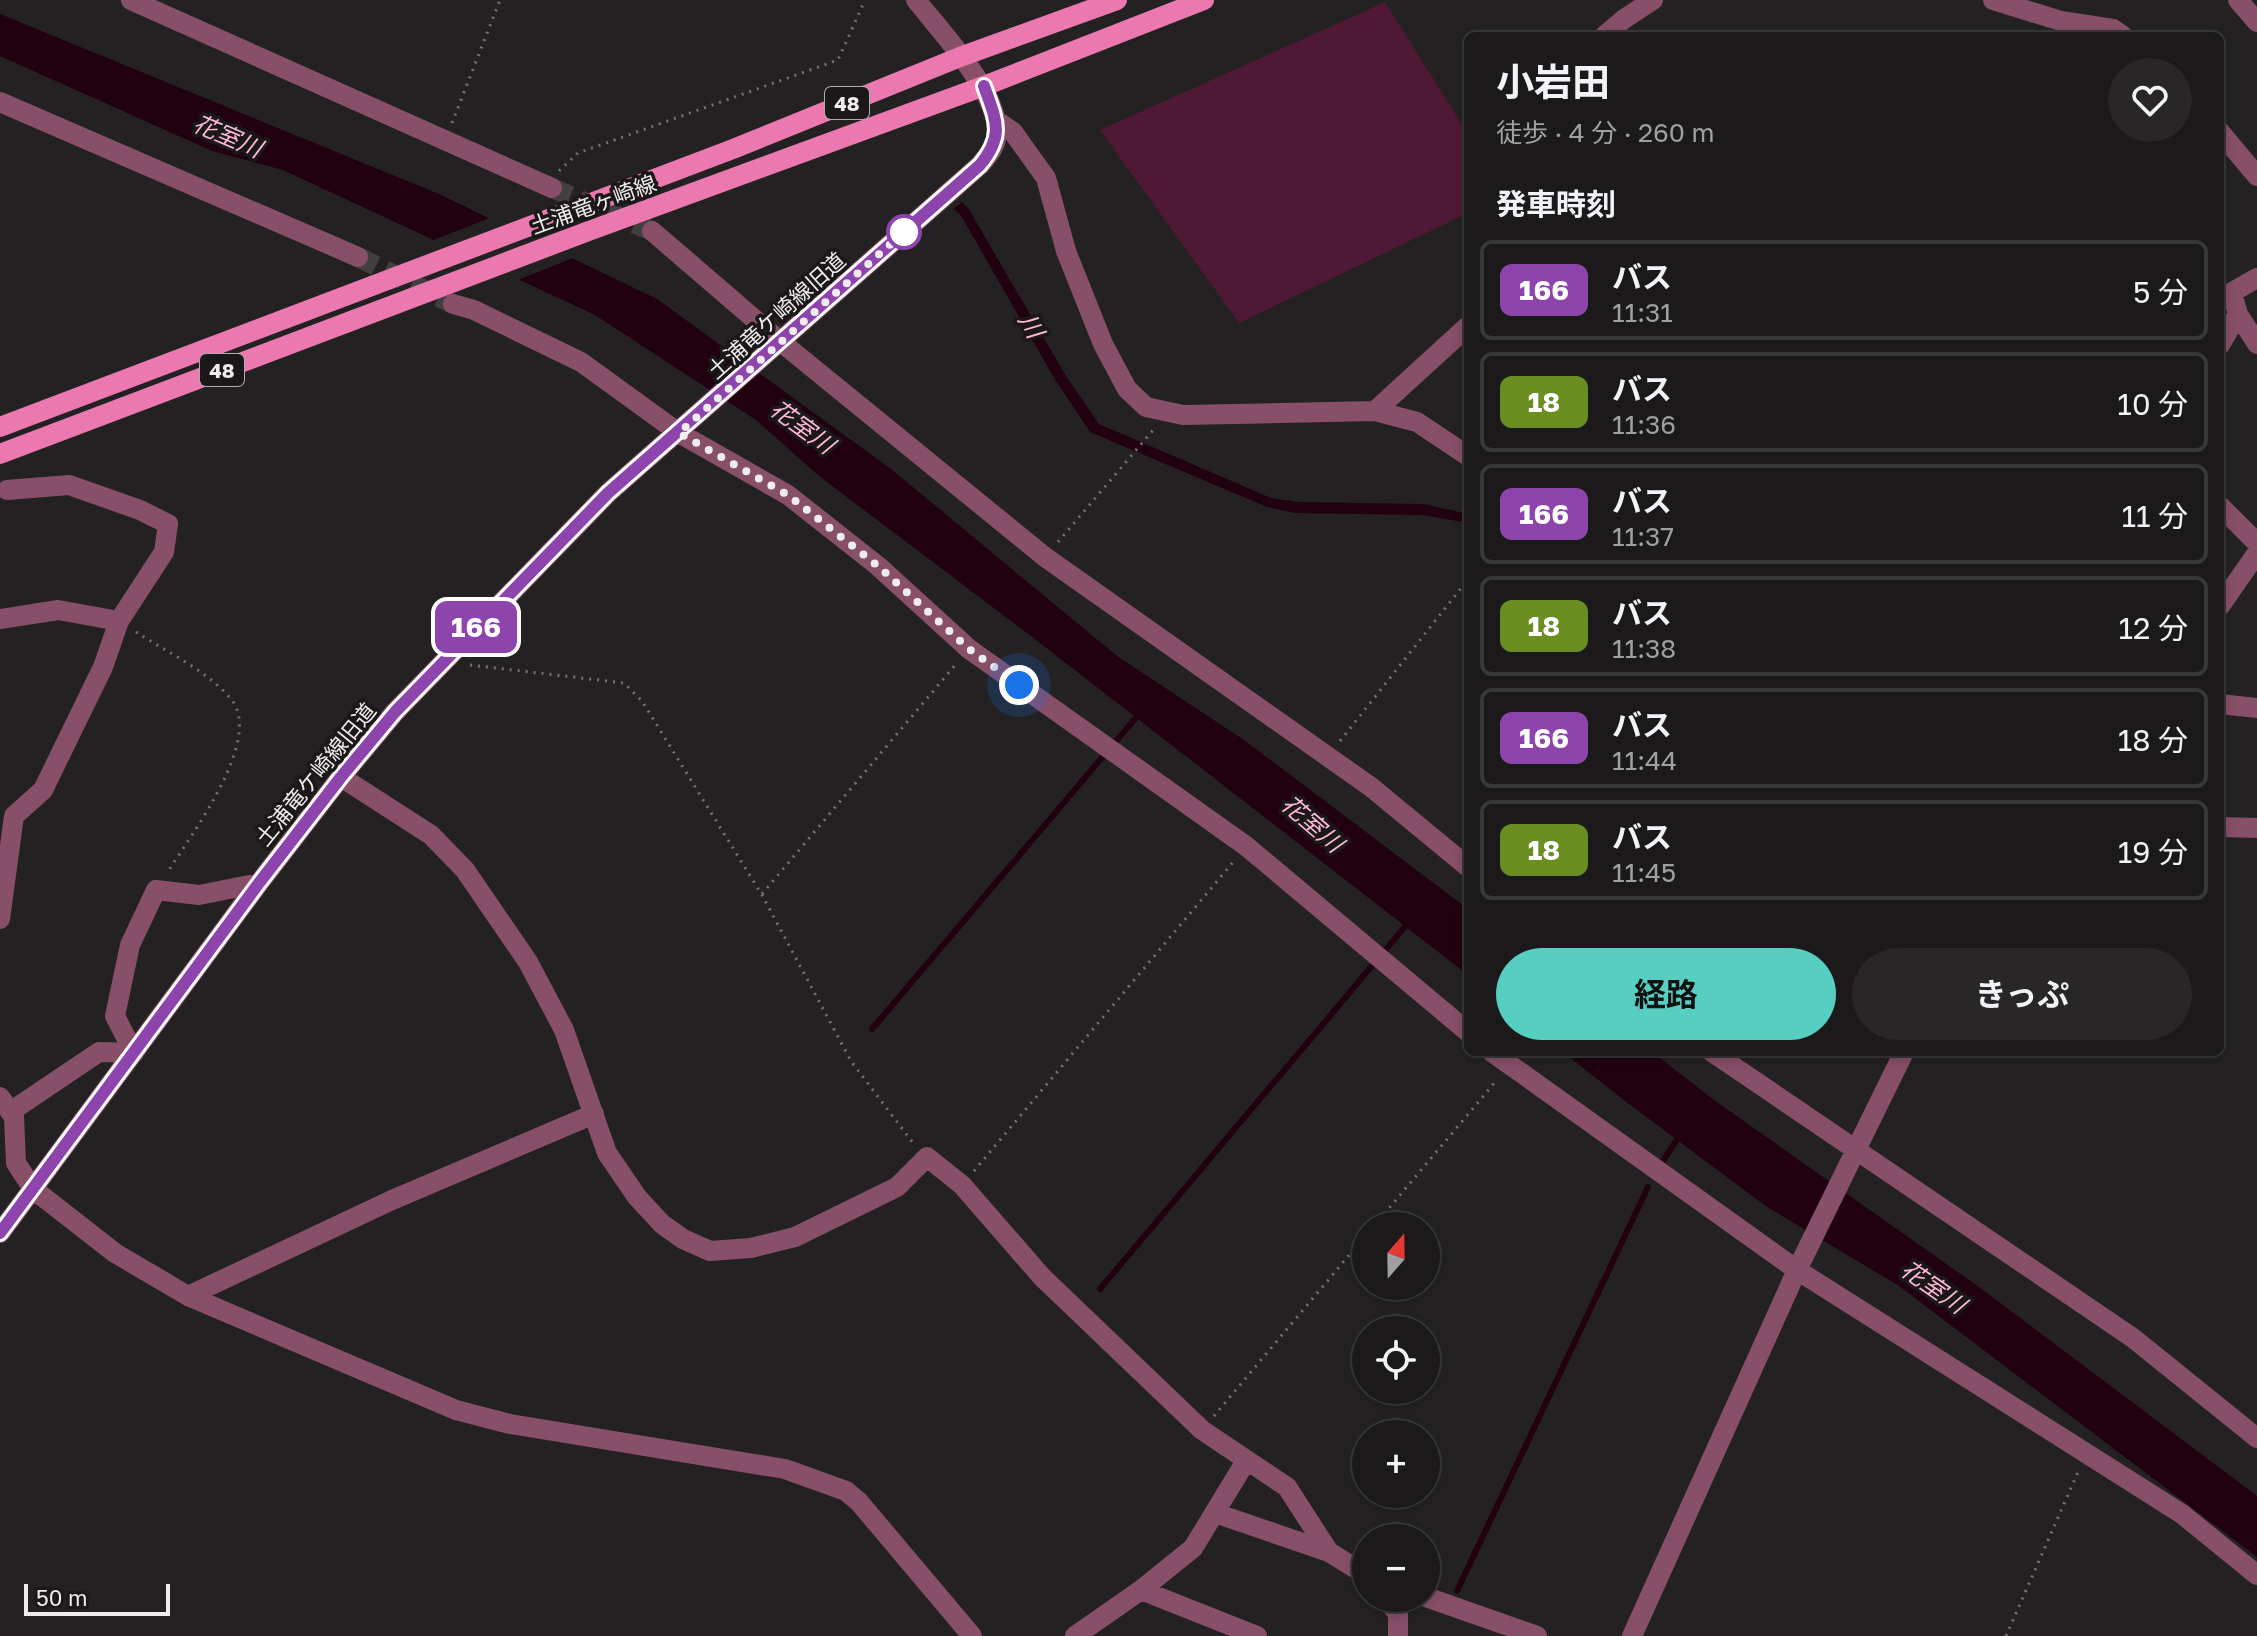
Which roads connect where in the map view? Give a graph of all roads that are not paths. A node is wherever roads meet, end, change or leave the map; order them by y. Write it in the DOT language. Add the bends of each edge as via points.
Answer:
graph roads {
  1 [pos="131,0"];
  2 [pos="916,0"];
  3 [pos="1117,0"];
  4 [pos="1204,0"];
  5 [pos="1653,0"];
  6 [pos="1993,0"];
  7 [pos="2066,0"];
  8 [pos="2238,0"];
  9 [pos="2061,21"];
  10 [pos="2257,22"];
  11 [pos="1609,32"];
  12 [pos="2117,32"];
  13 [pos="960,57"];
  14 [pos="984,86"];
  15 [pos="0,102"];
  16 [pos="997,121"];
  17 [pos="2224,137"];
  18 [pos="2257,176"];
  19 [pos="549,187"];
  20 [pos="652,231"];
  21 [pos="358,257"];
  22 [pos="2257,278"];
  23 [pos="448,295"];
  24 [pos="2226,296"];
  25 [pos="2238,314"];
  26 [pos="1464,330"];
  27 [pos="2224,338"];
  28 [pos="2257,344"];
  29 [pos="776,346"];
  30 [pos="1375,411"];
  31 [pos="0,427"];
  32 [pos="684,428"];
  33 [pos="1464,453"];
  34 [pos="0,454"];
  35 [pos="7,490"];
  36 [pos="2224,510"];
  37 [pos="2257,543"];
  38 [pos="2257,553"];
  39 [pos="2224,600"];
  40 [pos="0,619"];
  41 [pos="119,621"];
  42 [pos="2224,704"];
  43 [pos="2255,704"];
  44 [pos="341,777"];
  45 [pos="2224,827"];
  46 [pos="2257,828"];
  47 [pos="1464,864"];
  48 [pos="259,883"];
  49 [pos="0,919"];
  50 [pos="1464,1029"];
  51 [pos="134,1053"];
  52 [pos="1497,1056"];
  53 [pos="1718,1056"];
  54 [pos="1902,1056"];
  55 [pos="5,1105"];
  56 [pos="594,1114"];
  57 [pos="1855,1151"];
  58 [pos="33,1189"];
  59 [pos="0,1233"];
  60 [pos="1797,1270"];
  61 [pos="188,1296"];
  62 [pos="2257,1438"];
  63 [pos="1246,1461"];
  64 [pos="1215,1513"];
  65 [pos="1329,1552"];
  66 [pos="1352,1566"];
  67 [pos="2257,1575"];
  68 [pos="1141,1590"];
  69 [pos="1440,1602"];
  70 [pos="1396,1612"];
  71 [pos="972,1636"];
  72 [pos="1075,1636"];
  73 [pos="1257,1636"];
  74 [pos="1398,1636"];
  75 [pos="1537,1636"];
  76 [pos="1632,1636"];
  1 -- 19 [label="street"];
  2 -- 13 [label="street"];
  3 -- 13 [label="main road, 土浦竜ヶ崎線 / 48"];
  4 -- 14 [label="main road, 土浦竜ヶ崎線 / 48"];
  5 -- 11 [label="street"];
  6 -- 9 [label="street"];
  7 -- 9 [label="street"];
  8 -- 10 [label="street"];
  9 -- 12 [label="street"];
  13 -- 14 [label="street"];
  13 -- 31 [label="main road, 土浦竜ヶ崎線 / 48"];
  14 -- 16 [label="street"];
  14 -- 23 [label="main road, 土浦竜ヶ崎線 / 48" via="586,232"];
  15 -- 21 [label="street"];
  16 -- 29 [label="street, 土浦竜ケ崎線旧道" via="996,139 980,165"];
  16 -- 30 [label="street" via="1013,132 1046,178 1066,251 1103,344 1127,389 1146,407 1183,415"];
  17 -- 18 [label="street"];
  20 -- 29 [label="street"];
  22 -- 24 [label="street"];
  23 -- 32 [label="street" via="581,362"];
  23 -- 34 [label="main road, 土浦竜ヶ崎線 / 48"];
  24 -- 25 [label="street"];
  25 -- 27 [label="street"];
  25 -- 28 [label="street"];
  26 -- 30 [label="street"];
  29 -- 32 [label="street, 土浦竜ケ崎線旧道"];
  29 -- 47 [label="street" via="1045,557 1371,787"];
  30 -- 33 [label="street" via="1417,422"];
  32 -- 44 [label="street, 土浦竜ケ崎線旧道" via="608,493 395,712"];
  32 -- 50 [label="street" via="788,495 878,566 969,649 1246,846"];
  35 -- 41 [label="street" via="69,485 168,524 164,552"];
  36 -- 37 [label="street"];
  38 -- 39 [label="street"];
  40 -- 41 [label="street" via="58,610"];
  41 -- 49 [label="street" via="103,667 43,790 14,816"];
  42 -- 43 [label="street"];
  44 -- 48 [label="street, 土浦竜ケ崎線旧道"];
  44 -- 56 [label="street" via="431,835 465,870 528,962 564,1030"];
  45 -- 46 [label="street"];
  48 -- 51 [label="street, 土浦竜ケ崎線旧道"];
  48 -- 51 [label="street" via="199,895 156,890 130,945 115,1016"];
  51 -- 55 [label="street" via="99,1052"];
  51 -- 58 [label="street, 土浦竜ケ崎線旧道"];
  52 -- 60 [label="street"];
  53 -- 57 [label="street"];
  54 -- 57 [label="street"];
  55 -- 58 [label="street" via="14,1117 16,1163"];
  56 -- 61 [label="street" via="392,1200"];
  56 -- 63 [label="street" via="607,1153 637,1197 662,1224 710,1251 795,1237 897,1187 927,1157 962,1185 1042,1277 1202,1430"];
  57 -- 60 [label="street"];
  57 -- 62 [label="street" via="2133,1338"];
  58 -- 59 [label="street, 土浦竜ケ崎線旧道"];
  58 -- 61 [label="street" via="115,1253"];
  60 -- 67 [label="street" via="2182,1514"];
  60 -- 76 [label="street"];
  61 -- 71 [label="street" via="456,1410 510,1424 785,1469 846,1491"];
  63 -- 64 [label="street"];
  63 -- 65 [label="street" via="1287,1487"];
  64 -- 65 [label="street"];
  64 -- 68 [label="street" via="1193,1548"];
  65 -- 66 [label="street"];
  68 -- 72 [label="street"];
  68 -- 73 [label="street"];
  69 -- 75 [label="street"];
  70 -- 74 [label="street"];
}
